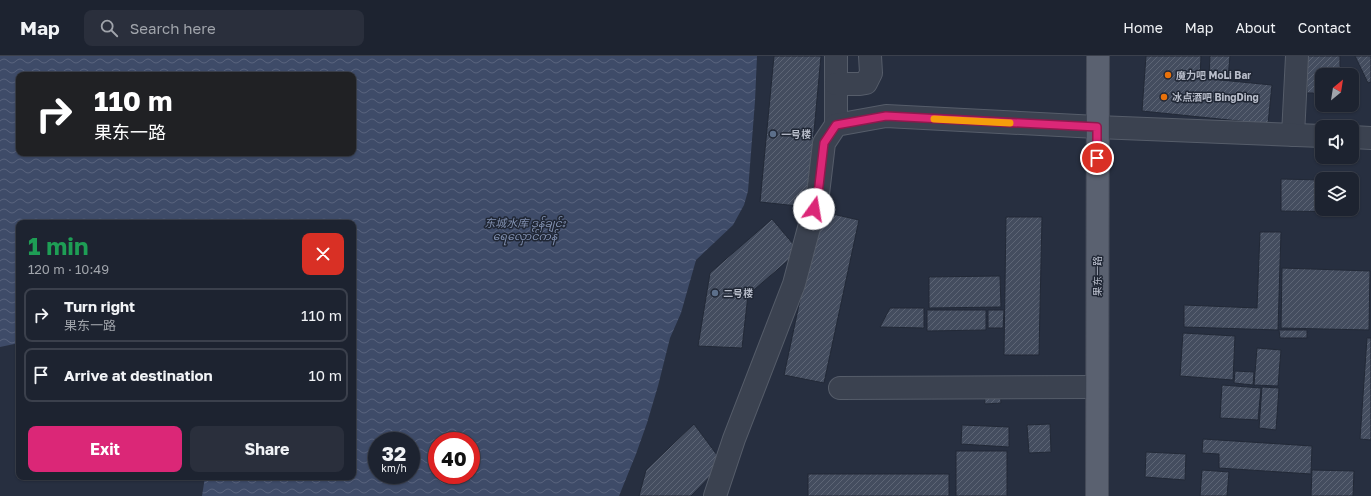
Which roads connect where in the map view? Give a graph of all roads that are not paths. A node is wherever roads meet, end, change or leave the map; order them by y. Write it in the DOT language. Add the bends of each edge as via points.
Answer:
graph roads {
  1 [pos="836,56"];
  2 [pos="870,56"];
  3 [pos="1098,56"];
  4 [pos="1297,56"];
  5 [pos="836,84"];
  6 [pos="836,125"];
  7 [pos="1097,127"];
  8 [pos="1293,135"];
  9 [pos="1315,136"];
  10 [pos="1359,137"];
  11 [pos="1371,138"];
  12 [pos="1097,387"];
  13 [pos="840,388"];
  14 [pos="714,496"];
  15 [pos="1097,496"];
  1 -- 5 [label="street"];
  2 -- 5 [label="street" via="871,73 866,83"];
  3 -- 7 [label="main road, 果东一路"];
  4 -- 8 [label="street"];
  5 -- 6 [label="street"];
  6 -- 7 [label="street" via="886,116"];
  6 -- 14 [label="street" via="824,143 818,194 794,284"];
  7 -- 8 [label="street"];
  7 -- 12 [label="main road, 果东一路"];
  8 -- 9 [label="street"];
  10 -- 11 [label="street"];
  12 -- 13 [label="street"];
  12 -- 15 [label="main road, 果东一路"];
}
